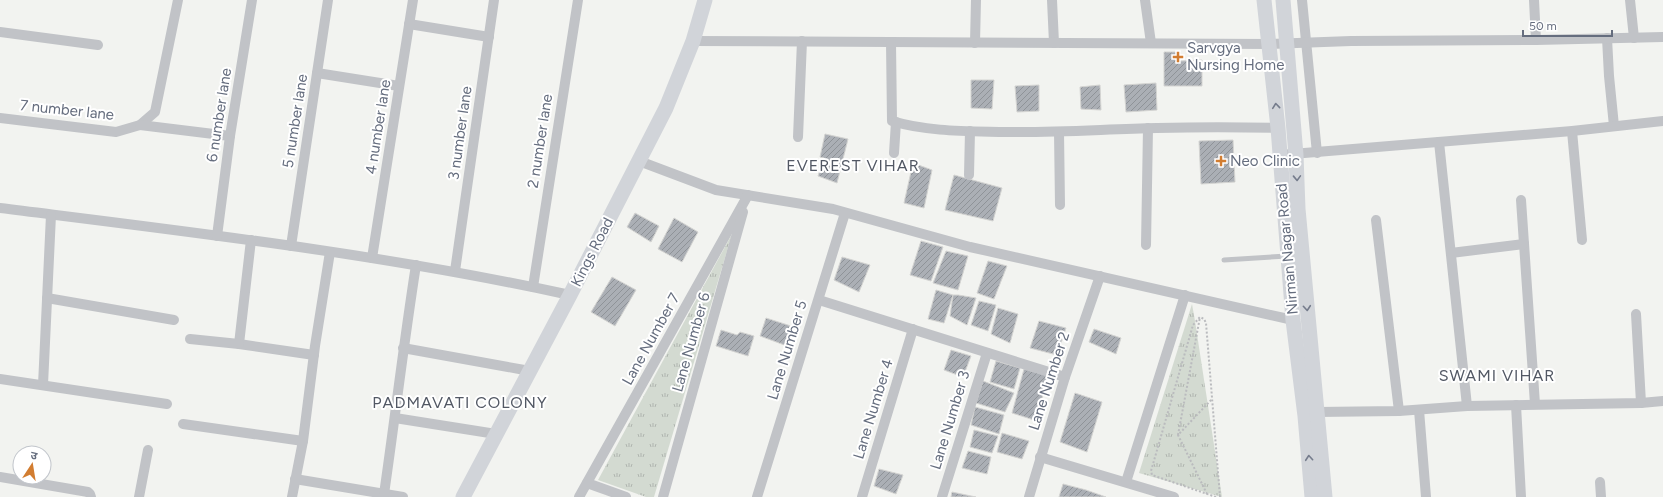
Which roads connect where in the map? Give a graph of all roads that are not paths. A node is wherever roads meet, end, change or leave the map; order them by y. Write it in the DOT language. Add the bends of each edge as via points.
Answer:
graph roads {
  1 [pos="178,0"];
  2 [pos="252,0"];
  3 [pos="328,0"];
  4 [pos="413,0"];
  5 [pos="494,0"];
  6 [pos="578,0"];
  7 [pos="705,0"];
  8 [pos="976,0"];
  9 [pos="1052,0"];
  10 [pos="1145,0"];
  11 [pos="1264,0"];
  12 [pos="1283,0"];
  13 [pos="1302,0"];
  14 [pos="1534,0"];
  15 [pos="1630,0"];
  16 [pos="409,24"];
  17 [pos="0,32"];
  18 [pos="489,36"];
  19 [pos="1663,37"];
  20 [pos="1606,38"];
  21 [pos="1634,38"];
  22 [pos="1536,40"];
  23 [pos="693,41"];
  24 [pos="802,41"];
  25 [pos="891,43"];
  26 [pos="975,43"];
  27 [pos="1054,43"];
  28 [pos="1151,43"];
  29 [pos="1307,43"];
  30 [pos="1269,44"];
  31 [pos="1287,44"];
  32 [pos="98,45"];
  33 [pos="317,73"];
  34 [pos="399,86"];
  35 [pos="0,118"];
  36 [pos="1663,121"];
  37 [pos="896,122"];
  38 [pos="140,125"];
  39 [pos="1614,126"];
  40 [pos="1148,128"];
  41 [pos="1278,128"];
  42 [pos="970,131"];
  43 [pos="1572,131"];
  44 [pos="1059,132"];
  45 [pos="230,136"];
  46 [pos="798,136"];
  47 [pos="1438,142"];
  48 [pos="1317,153"];
  49 [pos="894,154"];
  50 [pos="1280,155"];
  51 [pos="1296,155"];
  52 [pos="639,161"];
  53 [pos="969,175"];
  54 [pos="748,195"];
  55 [pos="1521,200"];
  56 [pos="1060,205"];
  57 [pos="0,208"];
  58 [pos="845,213"];
  59 [pos="51,214"];
  60 [pos="1376,220"];
  61 [pos="217,236"];
  62 [pos="252,240"];
  63 [pos="1582,240"];
  64 [pos="1524,244"];
  65 [pos="1146,245"];
  66 [pos="291,246"];
  67 [pos="330,252"];
  68 [pos="1451,253"];
  69 [pos="1288,256"];
  70 [pos="372,258"];
  71 [pos="1224,260"];
  72 [pos="416,265"];
  73 [pos="455,271"];
  74 [pos="1100,276"];
  75 [pos="533,287"];
  76 [pos="570,295"];
  77 [pos="1185,295"];
  78 [pos="47,298"];
  79 [pos="819,300"];
  80 [pos="1636,314"];
  81 [pos="174,320"];
  82 [pos="1293,320"];
  83 [pos="913,329"];
  84 [pos="190,339"];
  85 [pos="239,344"];
  86 [pos="402,348"];
  87 [pos="987,353"];
  88 [pos="314,354"];
  89 [pos="530,371"];
  90 [pos="1065,377"];
  91 [pos="0,379"];
  92 [pos="43,385"];
  93 [pos="1641,403"];
  94 [pos="167,404"];
  95 [pos="1534,404"];
  96 [pos="1663,404"];
  97 [pos="1516,405"];
  98 [pos="1468,406"];
  99 [pos="1419,410"];
  100 [pos="1399,411"];
  101 [pos="1311,414"];
  102 [pos="395,418"];
  103 [pos="183,424"];
  104 [pos="496,434"];
  105 [pos="303,441"];
  106 [pos="148,450"];
  107 [pos="1040,457"];
  108 [pos="0,477"];
  109 [pos="296,479"];
  110 [pos="1126,482"];
  111 [pos="1600,482"];
  112 [pos="587,483"];
  113 [pos="384,494"];
  114 [pos="91,497"];
  115 [pos="139,497"];
  116 [pos="292,497"];
  117 [pos="403,497"];
  118 [pos="463,497"];
  119 [pos="579,497"];
  120 [pos="626,497"];
  121 [pos="663,497"];
  122 [pos="757,497"];
  123 [pos="862,497"];
  124 [pos="942,497"];
  125 [pos="1029,497"];
  126 [pos="1174,497"];
  127 [pos="1312,497"];
  128 [pos="1325,497"];
  129 [pos="1426,497"];
  130 [pos="1521,497"];
  131 [pos="1601,497"];
  1 -- 38 [label="street, 7 number lane" via="155,112"];
  2 -- 45 [label="street, 6 number lane"];
  3 -- 33 [label="street, 5 number lane"];
  4 -- 16 [label="street, 4 number lane"];
  5 -- 18 [label="street, 3 number lane"];
  6 -- 75 [label="street, 2 number lane"];
  7 -- 23 [label="street, Kings Road"];
  8 -- 26 [label="street"];
  9 -- 27 [label="street"];
  10 -- 28 [label="street"];
  11 -- 30 [label="street, Nirman Nagar Road"];
  12 -- 31 [label="street, Nirman Nagar Road"];
  13 -- 29 [label="street"];
  14 -- 22 [label="street"];
  15 -- 21 [label="street"];
  16 -- 18 [label="street"];
  16 -- 34 [label="street, 4 number lane"];
  17 -- 32 [label="street"];
  18 -- 73 [label="street, 3 number lane"];
  19 -- 21 [label="street"];
  20 -- 21 [label="street"];
  20 -- 22 [label="street"];
  20 -- 39 [label="street"];
  22 -- 29 [label="street"];
  23 -- 24 [label="street"];
  23 -- 52 [label="street, Kings Road" via="666,108"];
  24 -- 25 [label="street"];
  24 -- 46 [label="street"];
  25 -- 26 [label="street"];
  25 -- 37 [label="street" via="892,121"];
  26 -- 27 [label="street"];
  27 -- 28 [label="street"];
  28 -- 30 [label="street"];
  29 -- 31 [label="street"];
  29 -- 48 [label="street"];
  30 -- 31 [label="street"];
  41 -- 30 [label="street, Nirman Nagar Road, one-way"];
  31 -- 51 [label="street, Nirman Nagar Road"];
  33 -- 34 [label="street"];
  33 -- 66 [label="street, 5 number lane"];
  34 -- 70 [label="street, 4 number lane"];
  35 -- 38 [label="street, 7 number lane" via="116,132"];
  36 -- 39 [label="street"];
  37 -- 42 [label="street" via="914,127"];
  37 -- 49 [label="street"];
  38 -- 45 [label="street"];
  39 -- 43 [label="street"];
  40 -- 41 [label="street"];
  40 -- 44 [label="street"];
  40 -- 65 [label="street"];
  41 -- 50 [label="street, Nirman Nagar Road"];
  42 -- 44 [label="street"];
  42 -- 53 [label="street"];
  43 -- 47 [label="street"];
  43 -- 63 [label="street"];
  44 -- 56 [label="street"];
  45 -- 61 [label="street, 6 number lane"];
  47 -- 48 [label="street"];
  47 -- 68 [label="street"];
  48 -- 51 [label="street"];
  50 -- 51 [label="street"];
  50 -- 69 [label="street, Nirman Nagar Road"];
  51 -- 101 [label="street, Nirman Nagar Road, one-way"];
  52 -- 54 [label="street" via="716,190"];
  52 -- 76 [label="street, Kings Road"];
  54 -- 58 [label="street"];
  54 -- 112 [label="street, Lane Number 7"];
  54 -- 121 [label="street, Lane Number 6"];
  55 -- 64 [label="street"];
  57 -- 59 [label="street"];
  58 -- 74 [label="street" via="970,247"];
  58 -- 79 [label="street, Lane Number 5"];
  59 -- 61 [label="street"];
  59 -- 78 [label="street"];
  60 -- 100 [label="street"];
  61 -- 62 [label="street"];
  62 -- 66 [label="street"];
  62 -- 85 [label="street"];
  64 -- 68 [label="street"];
  64 -- 95 [label="street"];
  66 -- 67 [label="street"];
  67 -- 70 [label="street"];
  67 -- 88 [label="street"];
  68 -- 98 [label="street"];
  69 -- 71 [label="lane"];
  69 -- 82 [label="street, Nirman Nagar Road"];
  70 -- 72 [label="street"];
  72 -- 73 [label="street"];
  72 -- 86 [label="street"];
  73 -- 75 [label="street"];
  74 -- 77 [label="street"];
  74 -- 90 [label="street, Lane Number 2"];
  75 -- 76 [label="street"];
  76 -- 89 [label="street, Kings Road"];
  77 -- 82 [label="street"];
  77 -- 110 [label="street"];
  78 -- 81 [label="street"];
  78 -- 92 [label="street"];
  79 -- 83 [label="street"];
  79 -- 122 [label="street, Lane Number 5"];
  80 -- 93 [label="street"];
  82 -- 101 [label="street, Nirman Nagar Road"];
  83 -- 87 [label="street"];
  83 -- 123 [label="street, Lane Number 4"];
  84 -- 85 [label="street"];
  85 -- 88 [label="street"];
  86 -- 89 [label="street"];
  86 -- 102 [label="street"];
  87 -- 90 [label="street"];
  87 -- 124 [label="street, Lane Number 3"];
  88 -- 105 [label="street"];
  89 -- 104 [label="street, Kings Road"];
  90 -- 107 [label="street, Lane Number 2"];
  91 -- 92 [label="street"];
  92 -- 94 [label="street"];
  93 -- 95 [label="street"];
  93 -- 96 [label="street"];
  95 -- 97 [label="street"];
  97 -- 98 [label="street"];
  97 -- 130 [label="street"];
  98 -- 99 [label="street"];
  99 -- 100 [label="street"];
  99 -- 129 [label="street"];
  100 -- 101 [label="street"];
  127 -- 101 [label="street, Nirman Nagar Road, one-way"];
  101 -- 128 [label="street, Nirman Nagar Road"];
  102 -- 104 [label="street"];
  102 -- 113 [label="street"];
  103 -- 105 [label="street"];
  104 -- 118 [label="street, Kings Road"];
  105 -- 109 [label="street"];
  106 -- 115 [label="street"];
  107 -- 110 [label="street"];
  107 -- 125 [label="street, Lane Number 2"];
  108 -- 114 [label="street" via="88,492"];
  109 -- 113 [label="street"];
  109 -- 116 [label="street"];
  110 -- 126 [label="street"];
  111 -- 131 [label="street"];
  112 -- 119 [label="street, Lane Number 7"];
  112 -- 120 [label="street"];
  113 -- 117 [label="street"];
}
